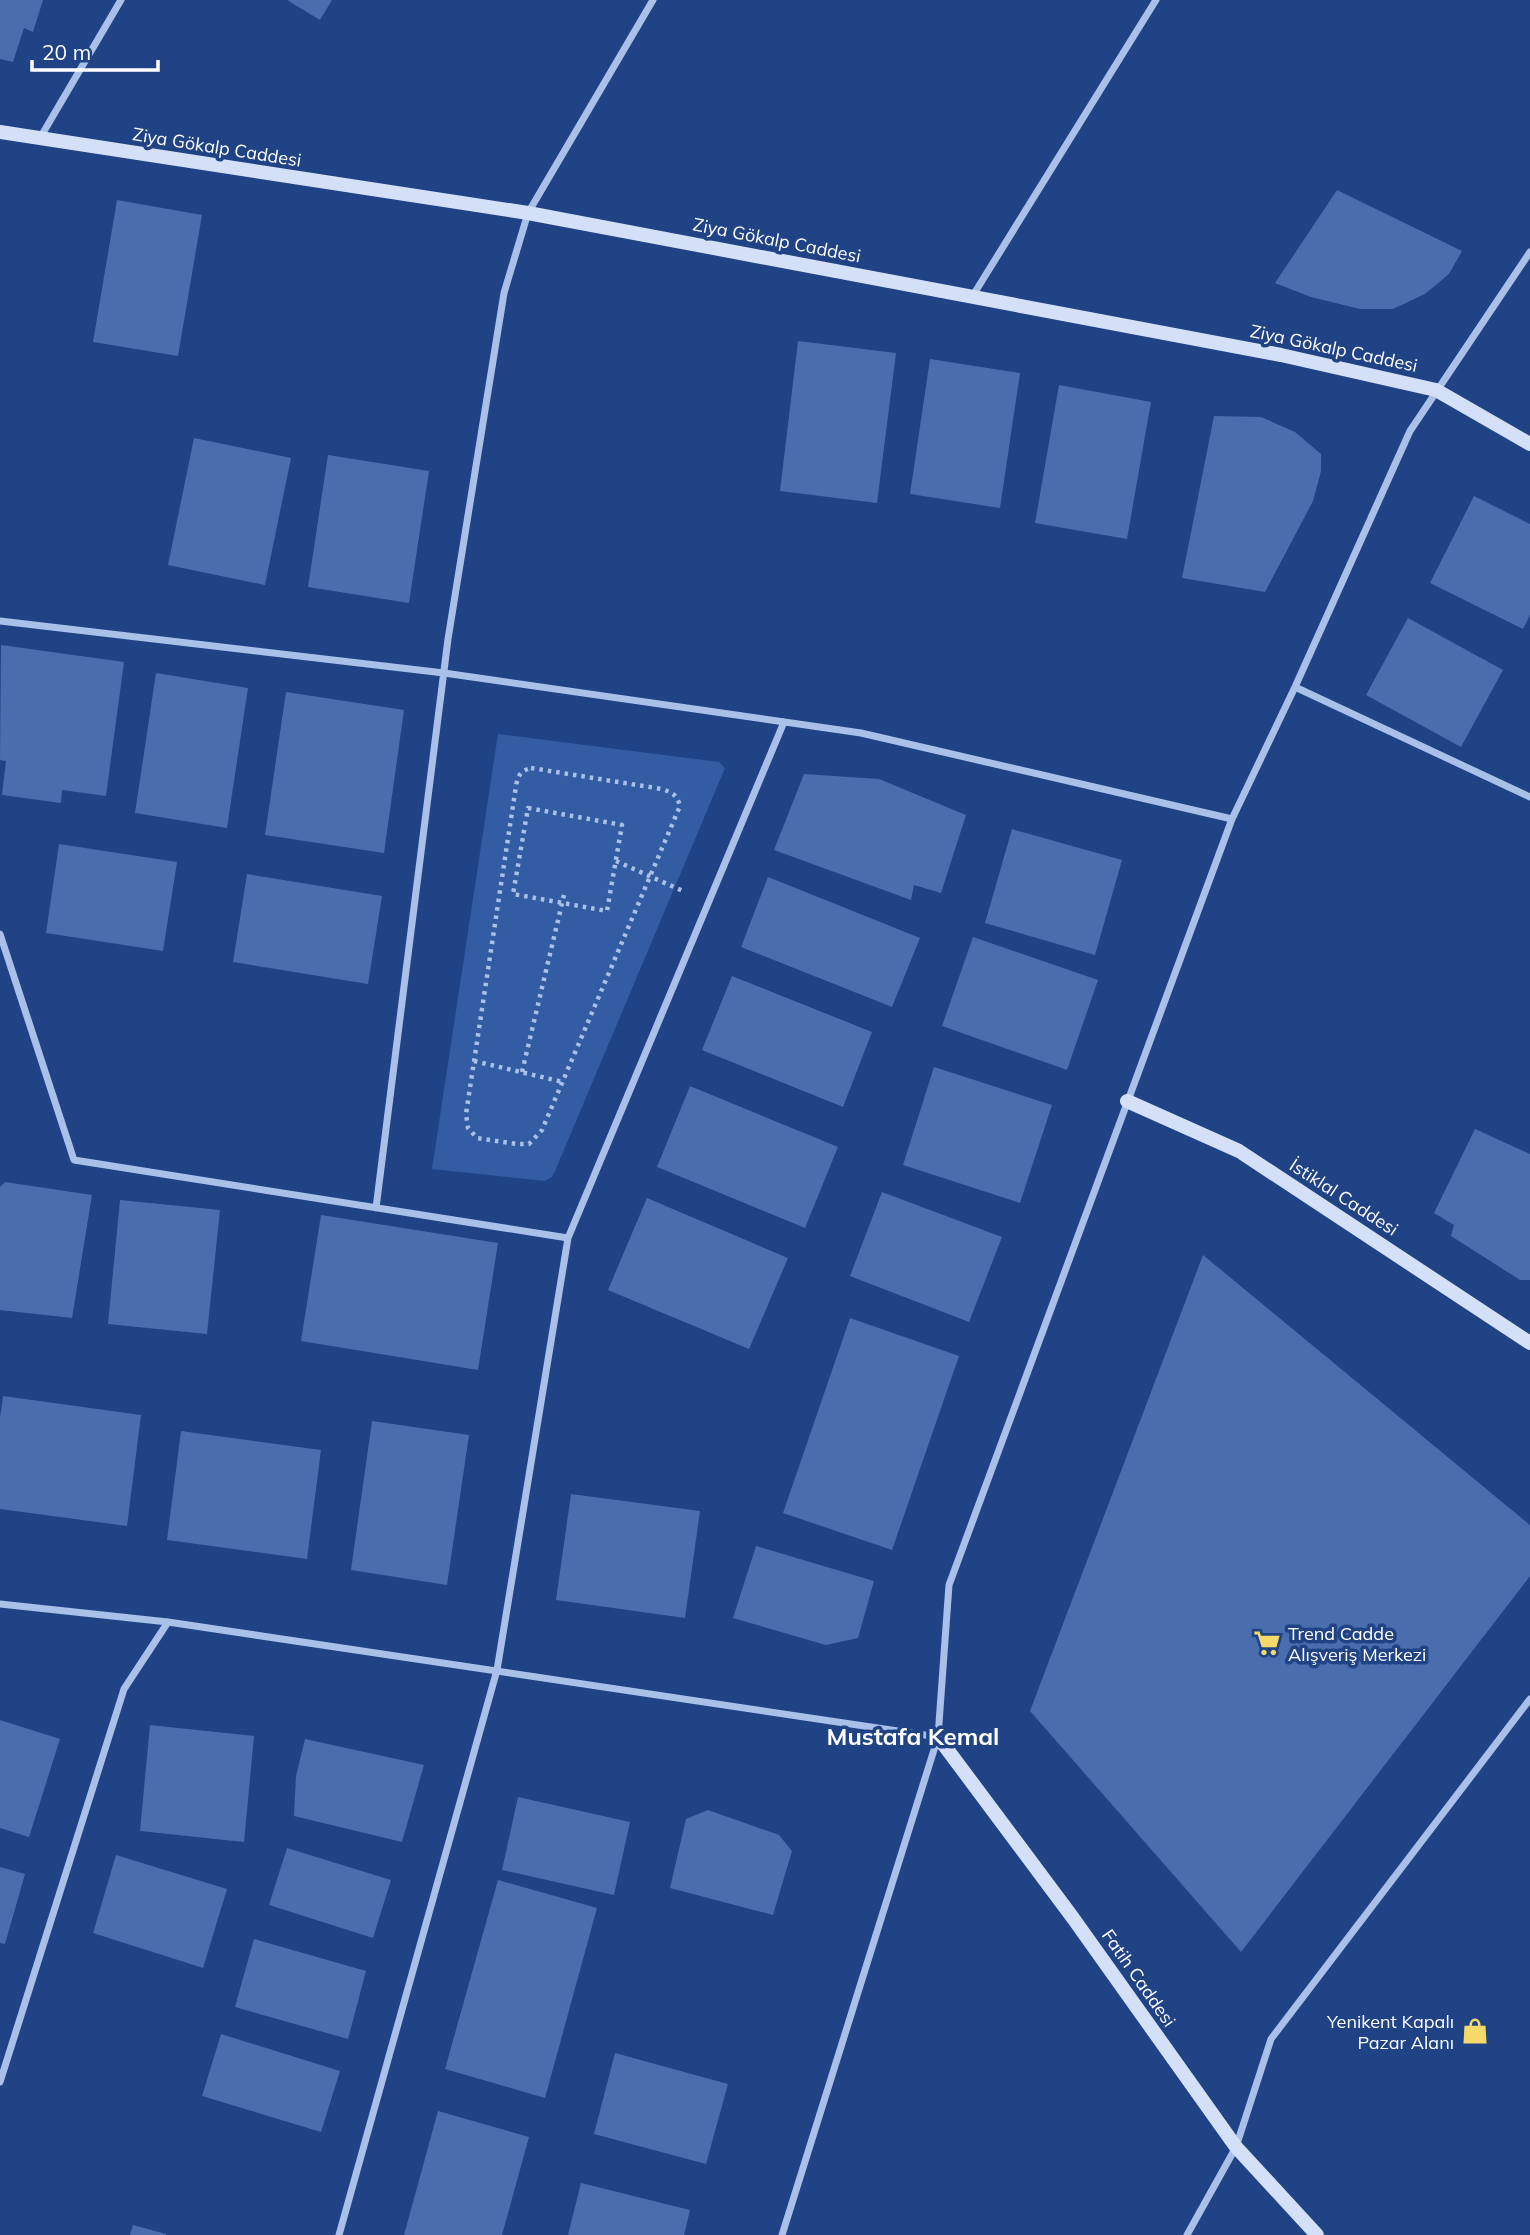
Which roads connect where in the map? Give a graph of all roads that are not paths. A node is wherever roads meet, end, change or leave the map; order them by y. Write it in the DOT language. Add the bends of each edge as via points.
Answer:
graph roads {
  1 [pos="121,0"];
  2 [pos="653,0"];
  3 [pos="1156,0"];
  4 [pos="0,132"];
  5 [pos="39,139"];
  6 [pos="528,213"];
  7 [pos="1530,252"];
  8 [pos="972,297"];
  9 [pos="1436,390"];
  10 [pos="1530,444"];
  11 [pos="0,621"];
  12 [pos="444,673"];
  13 [pos="1295,687"];
  14 [pos="785,722"];
  15 [pos="1530,797"];
  16 [pos="1231,819"];
  17 [pos="0,934"];
  18 [pos="1127,1101"];
  19 [pos="376,1208"];
  20 [pos="568,1238"];
  21 [pos="1530,1343"];
  22 [pos="0,1604"];
  23 [pos="168,1622"];
  24 [pos="497,1670"];
  25 [pos="1530,1699"];
  26 [pos="938,1737"];
  27 [pos="0,2082"];
  28 [pos="1236,2147"];
  29 [pos="340,2235"];
  30 [pos="782,2235"];
  31 [pos="1187,2235"];
  32 [pos="1317,2235"];
  1 -- 5 [label="street"];
  2 -- 6 [label="street"];
  3 -- 8 [label="street"];
  4 -- 5 [label="street, Ziya Gökalp Caddesi"];
  5 -- 6 [label="street, Ziya Gökalp Caddesi"];
  6 -- 8 [label="street, Ziya Gökalp Caddesi"];
  6 -- 12 [label="street" via="504,292"];
  7 -- 9 [label="street"];
  8 -- 9 [label="street, Ziya Gökalp Caddesi" via="1281,355"];
  9 -- 10 [label="street, Ziya Gökalp Caddesi"];
  9 -- 13 [label="street" via="1410,431"];
  11 -- 12 [label="street"];
  12 -- 14 [label="street"];
  12 -- 19 [label="street"];
  13 -- 15 [label="street"];
  13 -- 16 [label="street"];
  14 -- 16 [label="street" via="861,733"];
  14 -- 20 [label="street"];
  16 -- 18 [label="street"];
  17 -- 19 [label="street" via="74,1160"];
  18 -- 21 [label="street, İstiklal Caddesi" via="1238,1151"];
  18 -- 26 [label="street" via="949,1585"];
  19 -- 20 [label="street"];
  20 -- 24 [label="street"];
  22 -- 23 [label="street"];
  23 -- 24 [label="street"];
  23 -- 27 [label="street" via="124,1689"];
  24 -- 26 [label="street"];
  24 -- 29 [label="street"];
  25 -- 28 [label="street" via="1271,2039"];
  26 -- 28 [label="street, Fatih Caddesi"];
  26 -- 30 [label="street"];
  28 -- 31 [label="street"];
  28 -- 32 [label="street, Fatih Caddesi"];
}
